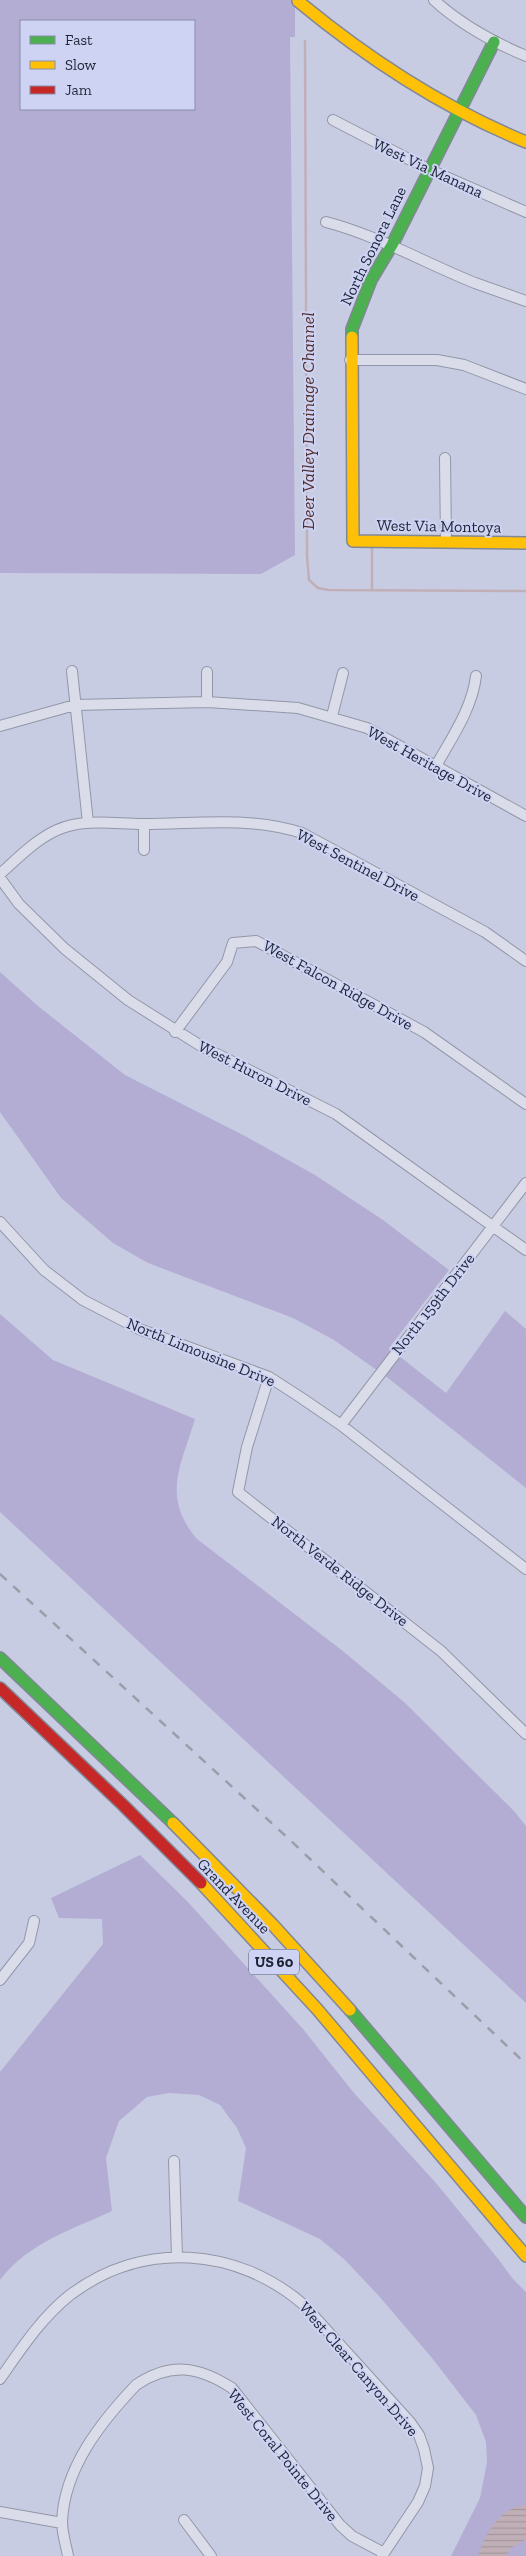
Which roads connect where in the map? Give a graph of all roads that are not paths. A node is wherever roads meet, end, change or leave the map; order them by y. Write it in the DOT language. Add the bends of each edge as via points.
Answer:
graph roads {
  1 [pos="434,0"];
  2 [pos="298,1"];
  3 [pos="494,42"];
  4 [pos="526,56"];
  5 [pos="457,113"];
  6 [pos="333,120"];
  7 [pos="526,142"];
  8 [pos="428,169"];
  9 [pos="526,212"];
  10 [pos="326,222"];
  11 [pos="392,245"];
  12 [pos="526,301"];
  13 [pos="350,360"];
  14 [pos="526,389"];
  15 [pos="445,458"];
  16 [pos="352,541"];
  17 [pos="446,542"];
  18 [pos="526,544"];
  19 [pos="72,671"];
  20 [pos="208,672"];
  21 [pos="343,673"];
  22 [pos="476,676"];
  23 [pos="207,702"];
  24 [pos="76,705"];
  25 [pos="332,716"];
  26 [pos="0,726"];
  27 [pos="436,766"];
  28 [pos="526,816"];
  29 [pos="88,822"];
  30 [pos="144,824"];
  31 [pos="144,850"];
  32 [pos="0,874"];
  33 [pos="0,878"];
  34 [pos="526,961"];
  35 [pos="176,1032"];
  36 [pos="526,1104"];
  37 [pos="526,1183"];
  38 [pos="0,1222"];
  39 [pos="494,1225"];
  40 [pos="526,1250"];
  41 [pos="270,1377"];
  42 [pos="341,1425"];
  43 [pos="526,1569"];
  44 [pos="0,1658"];
  45 [pos="0,1688"];
  46 [pos="526,1734"];
  47 [pos="34,1921"];
  48 [pos="0,1980"];
  49 [pos="174,2161"];
  50 [pos="526,2217"];
  51 [pos="526,2256"];
  52 [pos="178,2257"];
  53 [pos="0,2379"];
  54 [pos="0,2512"];
  55 [pos="184,2520"];
  56 [pos="62,2523"];
  57 [pos="383,2554"];
  58 [pos="68,2556"];
  59 [pos="211,2556"];
  1 -- 3 [label="street"];
  2 -- 5 [label="main road" via="359,50"];
  3 -- 4 [label="street"];
  3 -- 5 [label="main road, North Sonora Lane"];
  5 -- 7 [label="main road"];
  5 -- 8 [label="main road, North Sonora Lane"];
  6 -- 8 [label="street, West Via Manana"];
  8 -- 9 [label="street, West Via Manana"];
  8 -- 11 [label="main road, North Sonora Lane"];
  10 -- 11 [label="street"];
  11 -- 12 [label="street"];
  11 -- 13 [label="main road, North Sonora Lane" via="371,280 352,329"];
  13 -- 14 [label="street" via="437,360 464,365"];
  13 -- 16 [label="main road, North Sonora Lane"];
  15 -- 17 [label="street"];
  16 -- 17 [label="main road, West Via Montoya"];
  17 -- 18 [label="main road, West Via Montoya"];
  19 -- 24 [label="street"];
  20 -- 23 [label="street"];
  21 -- 25 [label="street"];
  22 -- 27 [label="street" via="463,717"];
  23 -- 24 [label="street, West Heritage Drive"];
  23 -- 25 [label="street, West Heritage Drive" via="298,708"];
  24 -- 26 [label="street, West Heritage Drive"];
  24 -- 29 [label="street"];
  25 -- 27 [label="street, West Heritage Drive" via="368,728"];
  27 -- 28 [label="street, West Heritage Drive"];
  29 -- 30 [label="street, West Sentinel Drive"];
  29 -- 32 [label="street, West Sentinel Drive" via="58,829 40,839"];
  30 -- 31 [label="street"];
  30 -- 34 [label="street, West Sentinel Drive" via="275,824 302,833 485,932"];
  33 -- 35 [label="street, West Huron Drive" via="19,904 65,949 128,1000"];
  35 -- 36 [label="street, West Falcon Ridge Drive" via="227,962 233,943 256,941 424,1032"];
  35 -- 39 [label="street, West Huron Drive" via="336,1114"];
  37 -- 39 [label="street, North 159th Drive"];
  38 -- 41 [label="street, North Limousine Drive" via="44,1270 83,1300 139,1329"];
  39 -- 40 [label="street, West Huron Drive"];
  39 -- 42 [label="street, North 159th Drive"];
  41 -- 42 [label="street, North Limousine Drive"];
  41 -- 46 [label="street, North Verde Ridge Drive" via="247,1447 238,1492 441,1651"];
  42 -- 43 [label="street, North Limousine Drive"];
  44 -- 50 [label="main road, Grand Avenue / US 60" via="136,1785 274,1926"];
  45 -- 51 [label="main road, Grand Avenue / US 60" via="264,1950"];
  47 -- 48 [label="street" via="29,1943"];
  49 -- 52 [label="street"];
  52 -- 53 [label="street, West Clear Canyon Drive" via="122,2268 90,2282 55,2309 33,2332"];
  52 -- 57 [label="street, West Clear Canyon Drive" via="228,2263 289,2292 419,2434 428,2468 425,2486"];
  54 -- 56 [label="street"];
  55 -- 59 [label="street"];
  56 -- 57 [label="street, West Coral Pointe Drive" via="69,2486 84,2451 128,2392 147,2377 161,2372 195,2370 207,2373 232,2388 340,2526"];
  56 -- 58 [label="street, West Coral Pointe Drive"];
}
